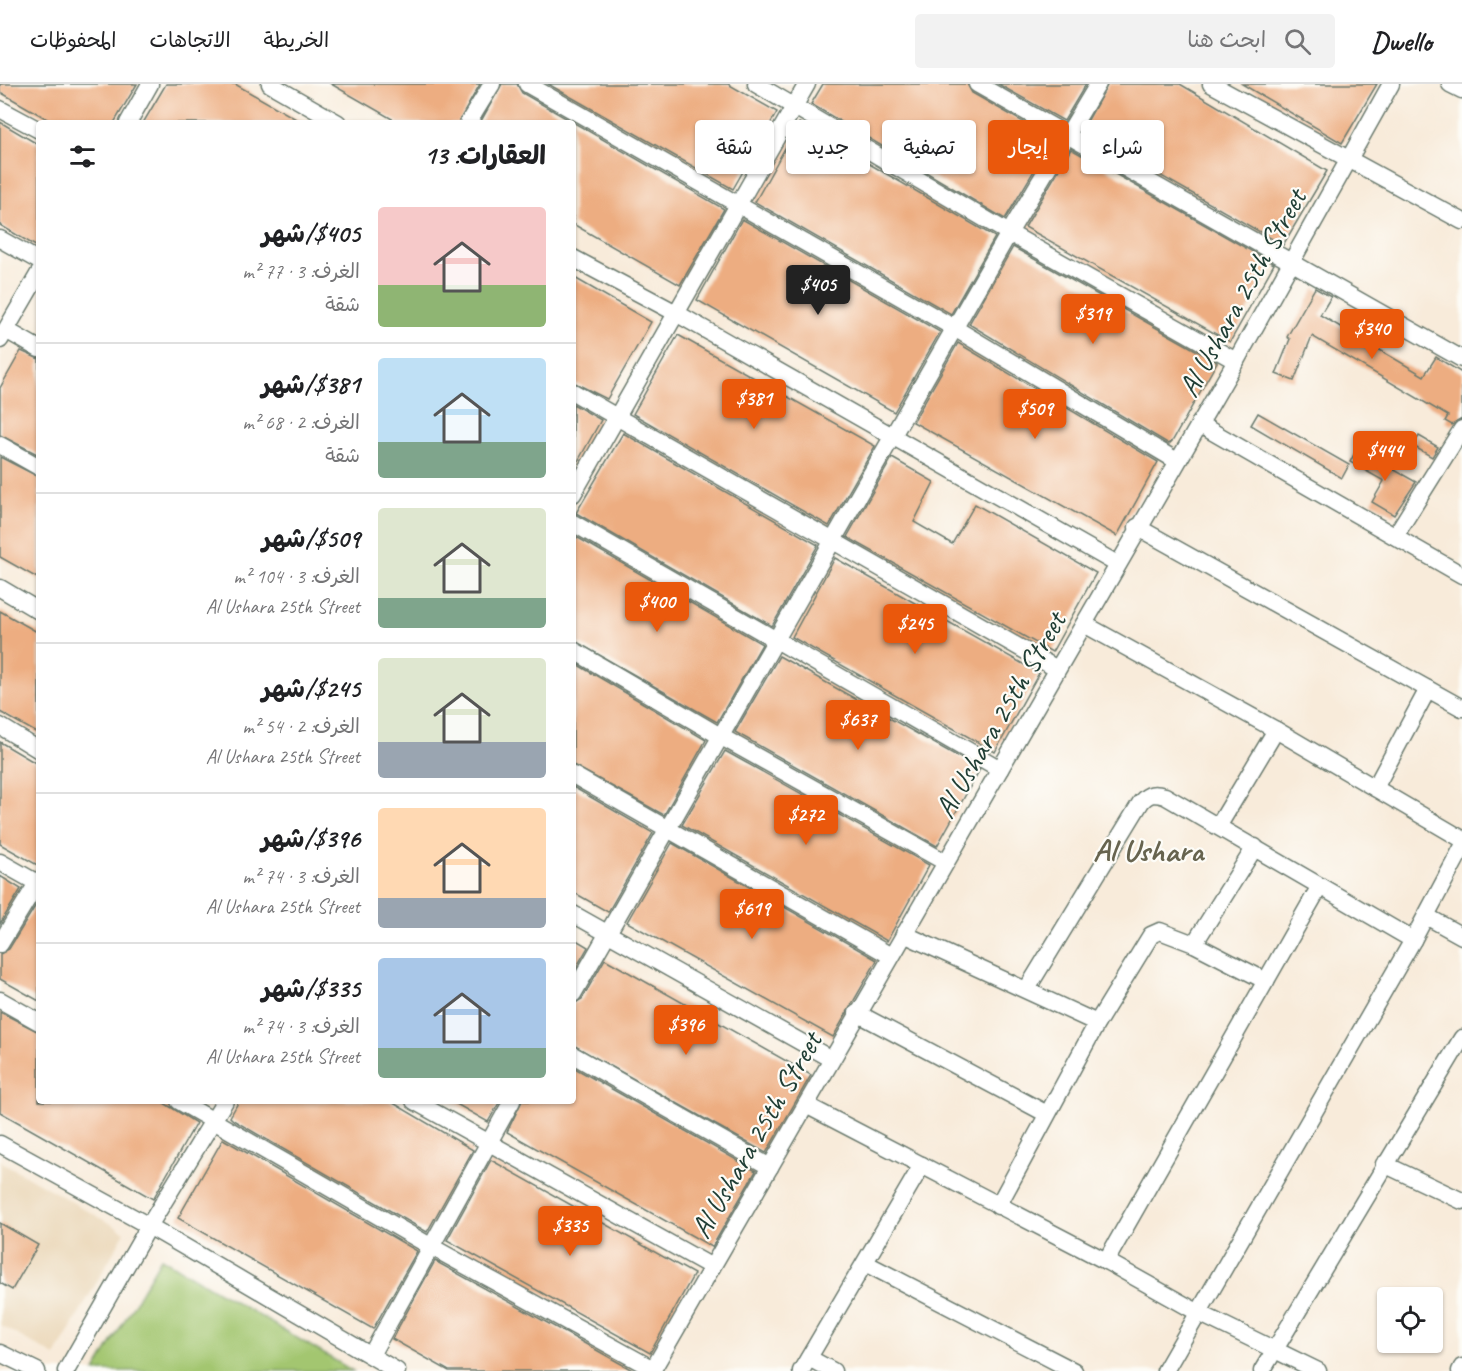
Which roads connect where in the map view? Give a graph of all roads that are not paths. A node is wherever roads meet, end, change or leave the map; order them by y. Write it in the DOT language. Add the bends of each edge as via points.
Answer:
graph roads {
  1 [pos="150,84"];
  2 [pos="270,84"];
  3 [pos="492,84"];
  4 [pos="527,84"];
  5 [pos="756,84"];
  6 [pos="807,84"];
  7 [pos="977,84"];
  8 [pos="1098,84"];
  9 [pos="1210,84"];
  10 [pos="1391,84"];
  11 [pos="1450,84"];
  12 [pos="1462,90"];
  13 [pos="794,107"];
  14 [pos="0,109"];
  15 [pos="130,120"];
  16 [pos="334,120"];
  17 [pos="470,120"];
  18 [pos="1041,120"];
  19 [pos="36,128"];
  20 [pos="1069,133"];
  21 [pos="1069,136"];
  22 [pos="1349,159"];
  23 [pos="1045,174"];
  24 [pos="738,204"];
  25 [pos="1462,220"];
  26 [pos="1010,233"];
  27 [pos="0,239"];
  28 [pos="36,259"];
  29 [pos="576,260"];
  30 [pos="1290,262"];
  31 [pos="36,278"];
  32 [pos="676,313"];
  33 [pos="957,329"];
  34 [pos="3,335"];
  35 [pos="36,348"];
  36 [pos="1462,359"];
  37 [pos="1236,361"];
  38 [pos="576,394"];
  39 [pos="617,417"];
  40 [pos="1198,424"];
  41 [pos="1462,429"];
  42 [pos="893,438"];
  43 [pos="0,445"];
  44 [pos="1177,461"];
  45 [pos="36,465"];
  46 [pos="576,489"];
  47 [pos="576,525"];
  48 [pos="1137,527"];
  49 [pos="1395,536"];
  50 [pos="833,542"];
  51 [pos="1117,564"];
  52 [pos="1462,575"];
  53 [pos="0,588"];
  54 [pos="36,609"];
  55 [pos="1084,624"];
  56 [pos="776,639"];
  57 [pos="576,652"];
  58 [pos="1057,669"];
  59 [pos="1428,689"];
  60 [pos="1462,708"];
  61 [pos="0,726"];
  62 [pos="1275,730"];
  63 [pos="720,736"];
  64 [pos="36,748"];
  65 [pos="1000,769"];
  66 [pos="576,777"];
  67 [pos="1375,788"];
  68 [pos="1219,825"];
  69 [pos="668,830"];
  70 [pos="1462,839"];
  71 [pos="1255,847"];
  72 [pos="1462,848"];
  73 [pos="0,862"];
  74 [pos="945,862"];
  75 [pos="36,881"];
  76 [pos="36,885"];
  77 [pos="1320,886"];
  78 [pos="576,916"];
  79 [pos="1426,916"];
  80 [pos="608,934"];
  81 [pos="904,934"];
  82 [pos="1462,936"];
  83 [pos="1413,940"];
  84 [pos="0,944"];
  85 [pos="1194,944"];
  86 [pos="891,956"];
  87 [pos="1266,981"];
  88 [pos="576,989"];
  89 [pos="1027,989"];
  90 [pos="0,1000"];
  91 [pos="857,1013"];
  92 [pos="36,1020"];
  93 [pos="1097,1023"];
  94 [pos="1462,1038"];
  95 [pos="576,1056"];
  96 [pos="831,1059"];
  97 [pos="184,1104"];
  98 [pos="223,1104"];
  99 [pos="419,1104"];
  100 [pos="510,1104"];
  101 [pos="806,1105"];
  102 [pos="1047,1114"];
  103 [pos="214,1121"];
  104 [pos="488,1143"];
  105 [pos="0,1144"];
  106 [pos="1384,1164"];
  107 [pos="922,1166"];
  108 [pos="770,1167"];
  109 [pos="1462,1201"];
  110 [pos="998,1206"];
  111 [pos="148,1226"];
  112 [pos="430,1246"];
  113 [pos="1106,1261"];
  114 [pos="865,1263"];
  115 [pos="712,1267"];
  116 [pos="1199,1313"];
  117 [pos="1274,1351"];
  118 [pos="0,1353"];
  119 [pos="371,1355"];
  120 [pos="805,1364"];
  121 [pos="653,1370"];
  122 [pos="37,1371"];
  123 [pos="66,1371"];
  124 [pos="397,1371"];
  125 [pos="833,1371"];
  126 [pos="1074,1371"];
  127 [pos="1165,1371"];
  128 [pos="1262,1371"];
  129 [pos="1317,1371"];
  1 -- 15 [label="street"];
  2 -- 16 [label="street"];
  3 -- 17 [label="street"];
  4 -- 24 [label="street"];
  5 -- 13 [label="street"];
  6 -- 13 [label="street"];
  7 -- 18 [label="street"];
  8 -- 20 [label="street"];
  9 -- 22 [label="street"];
  10 -- 22 [label="street, Al Ushara 25th Street"];
  11 -- 12 [label="street"];
  13 -- 24 [label="street"];
  13 -- 26 [label="street"];
  14 -- 19 [label="street"];
  21 -- 30 [label="street"];
  22 -- 25 [label="street"];
  22 -- 30 [label="street, Al Ushara 25th Street"];
  23 -- 26 [label="street"];
  24 -- 32 [label="street"];
  24 -- 33 [label="street"];
  26 -- 33 [label="street"];
  26 -- 37 [label="street"];
  27 -- 28 [label="street"];
  29 -- 32 [label="street"];
  30 -- 36 [label="street"];
  30 -- 37 [label="street, Al Ushara 25th Street"];
  31 -- 34 [label="street"];
  32 -- 39 [label="street"];
  32 -- 42 [label="street"];
  33 -- 42 [label="street"];
  33 -- 44 [label="street"];
  34 -- 35 [label="street"];
  37 -- 40 [label="street, Al Ushara 25th Street"];
  38 -- 39 [label="street"];
  39 -- 46 [label="street"];
  39 -- 50 [label="street"];
  40 -- 44 [label="street, Al Ushara 25th Street"];
  40 -- 49 [label="street"];
  41 -- 49 [label="street"];
  42 -- 50 [label="street"];
  42 -- 51 [label="street"];
  43 -- 45 [label="street"];
  44 -- 48 [label="street, Al Ushara 25th Street"];
  47 -- 56 [label="street"];
  48 -- 51 [label="street, Al Ushara 25th Street"];
  48 -- 59 [label="street"];
  49 -- 52 [label="street"];
  50 -- 56 [label="street"];
  50 -- 58 [label="street"];
  51 -- 55 [label="street, Al Ushara 25th Street"];
  53 -- 54 [label="street"];
  55 -- 58 [label="street, Al Ushara 25th Street"];
  55 -- 62 [label="street"];
  56 -- 63 [label="street"];
  56 -- 65 [label="street"];
  57 -- 63 [label="street"];
  58 -- 65 [label="street, Al Ushara 25th Street"];
  59 -- 60 [label="street"];
  59 -- 67 [label="street"];
  61 -- 64 [label="street"];
  62 -- 67 [label="street"];
  62 -- 68 [label="street"];
  63 -- 69 [label="street"];
  63 -- 74 [label="street"];
  65 -- 74 [label="street, Al Ushara 25th Street"];
  66 -- 69 [label="street"];
  67 -- 70 [label="street"];
  68 -- 71 [label="street"];
  68 -- 89 [label="street" via="1165,796 1147,795"];
  69 -- 80 [label="street"];
  69 -- 86 [label="street"];
  71 -- 77 [label="street"];
  71 -- 85 [label="street"];
  72 -- 79 [label="street"];
  73 -- 75 [label="street"];
  74 -- 81 [label="street, Al Ushara 25th Street"];
  76 -- 84 [label="street"];
  77 -- 83 [label="street"];
  77 -- 87 [label="street"];
  78 -- 80 [label="street"];
  79 -- 82 [label="street"];
  79 -- 83 [label="street"];
  80 -- 88 [label="street"];
  80 -- 96 [label="street"];
  81 -- 86 [label="street, Al Ushara 25th Street"];
  81 -- 89 [label="street"];
  83 -- 116 [label="street"];
  85 -- 87 [label="street"];
  85 -- 93 [label="street" via="1160,931 1151,935"];
  86 -- 91 [label="street, Al Ushara 25th Street"];
  87 -- 113 [label="street"];
  89 -- 93 [label="street"];
  90 -- 92 [label="street"];
  91 -- 96 [label="street, Al Ushara 25th Street"];
  91 -- 102 [label="street"];
  93 -- 102 [label="street"];
  94 -- 106 [label="street"];
  95 -- 108 [label="street"];
  96 -- 101 [label="street, Al Ushara 25th Street"];
  97 -- 103 [label="street"];
  98 -- 103 [label="street"];
  99 -- 104 [label="street"];
  100 -- 104 [label="street"];
  101 -- 107 [label="street"];
  101 -- 108 [label="street, Al Ushara 25th Street"];
  102 -- 110 [label="street"];
  103 -- 111 [label="street"];
  103 -- 112 [label="street"];
  104 -- 112 [label="street"];
  104 -- 115 [label="street"];
  105 -- 111 [label="street"];
  106 -- 109 [label="street"];
  106 -- 117 [label="street"];
  107 -- 110 [label="street"];
  107 -- 114 [label="street"];
  108 -- 115 [label="street, Al Ushara 25th Street"];
  110 -- 113 [label="street"];
  111 -- 119 [label="street"];
  111 -- 123 [label="street"];
  112 -- 119 [label="street"];
  112 -- 121 [label="street"];
  113 -- 116 [label="street"];
  114 -- 120 [label="street"];
  114 -- 126 [label="street"];
  115 -- 121 [label="street, Al Ushara 25th Street"];
  116 -- 117 [label="street"];
  116 -- 127 [label="street"];
  117 -- 128 [label="street"];
  117 -- 129 [label="street"];
  118 -- 122 [label="street"];
  119 -- 124 [label="street"];
  120 -- 125 [label="street"];
}
